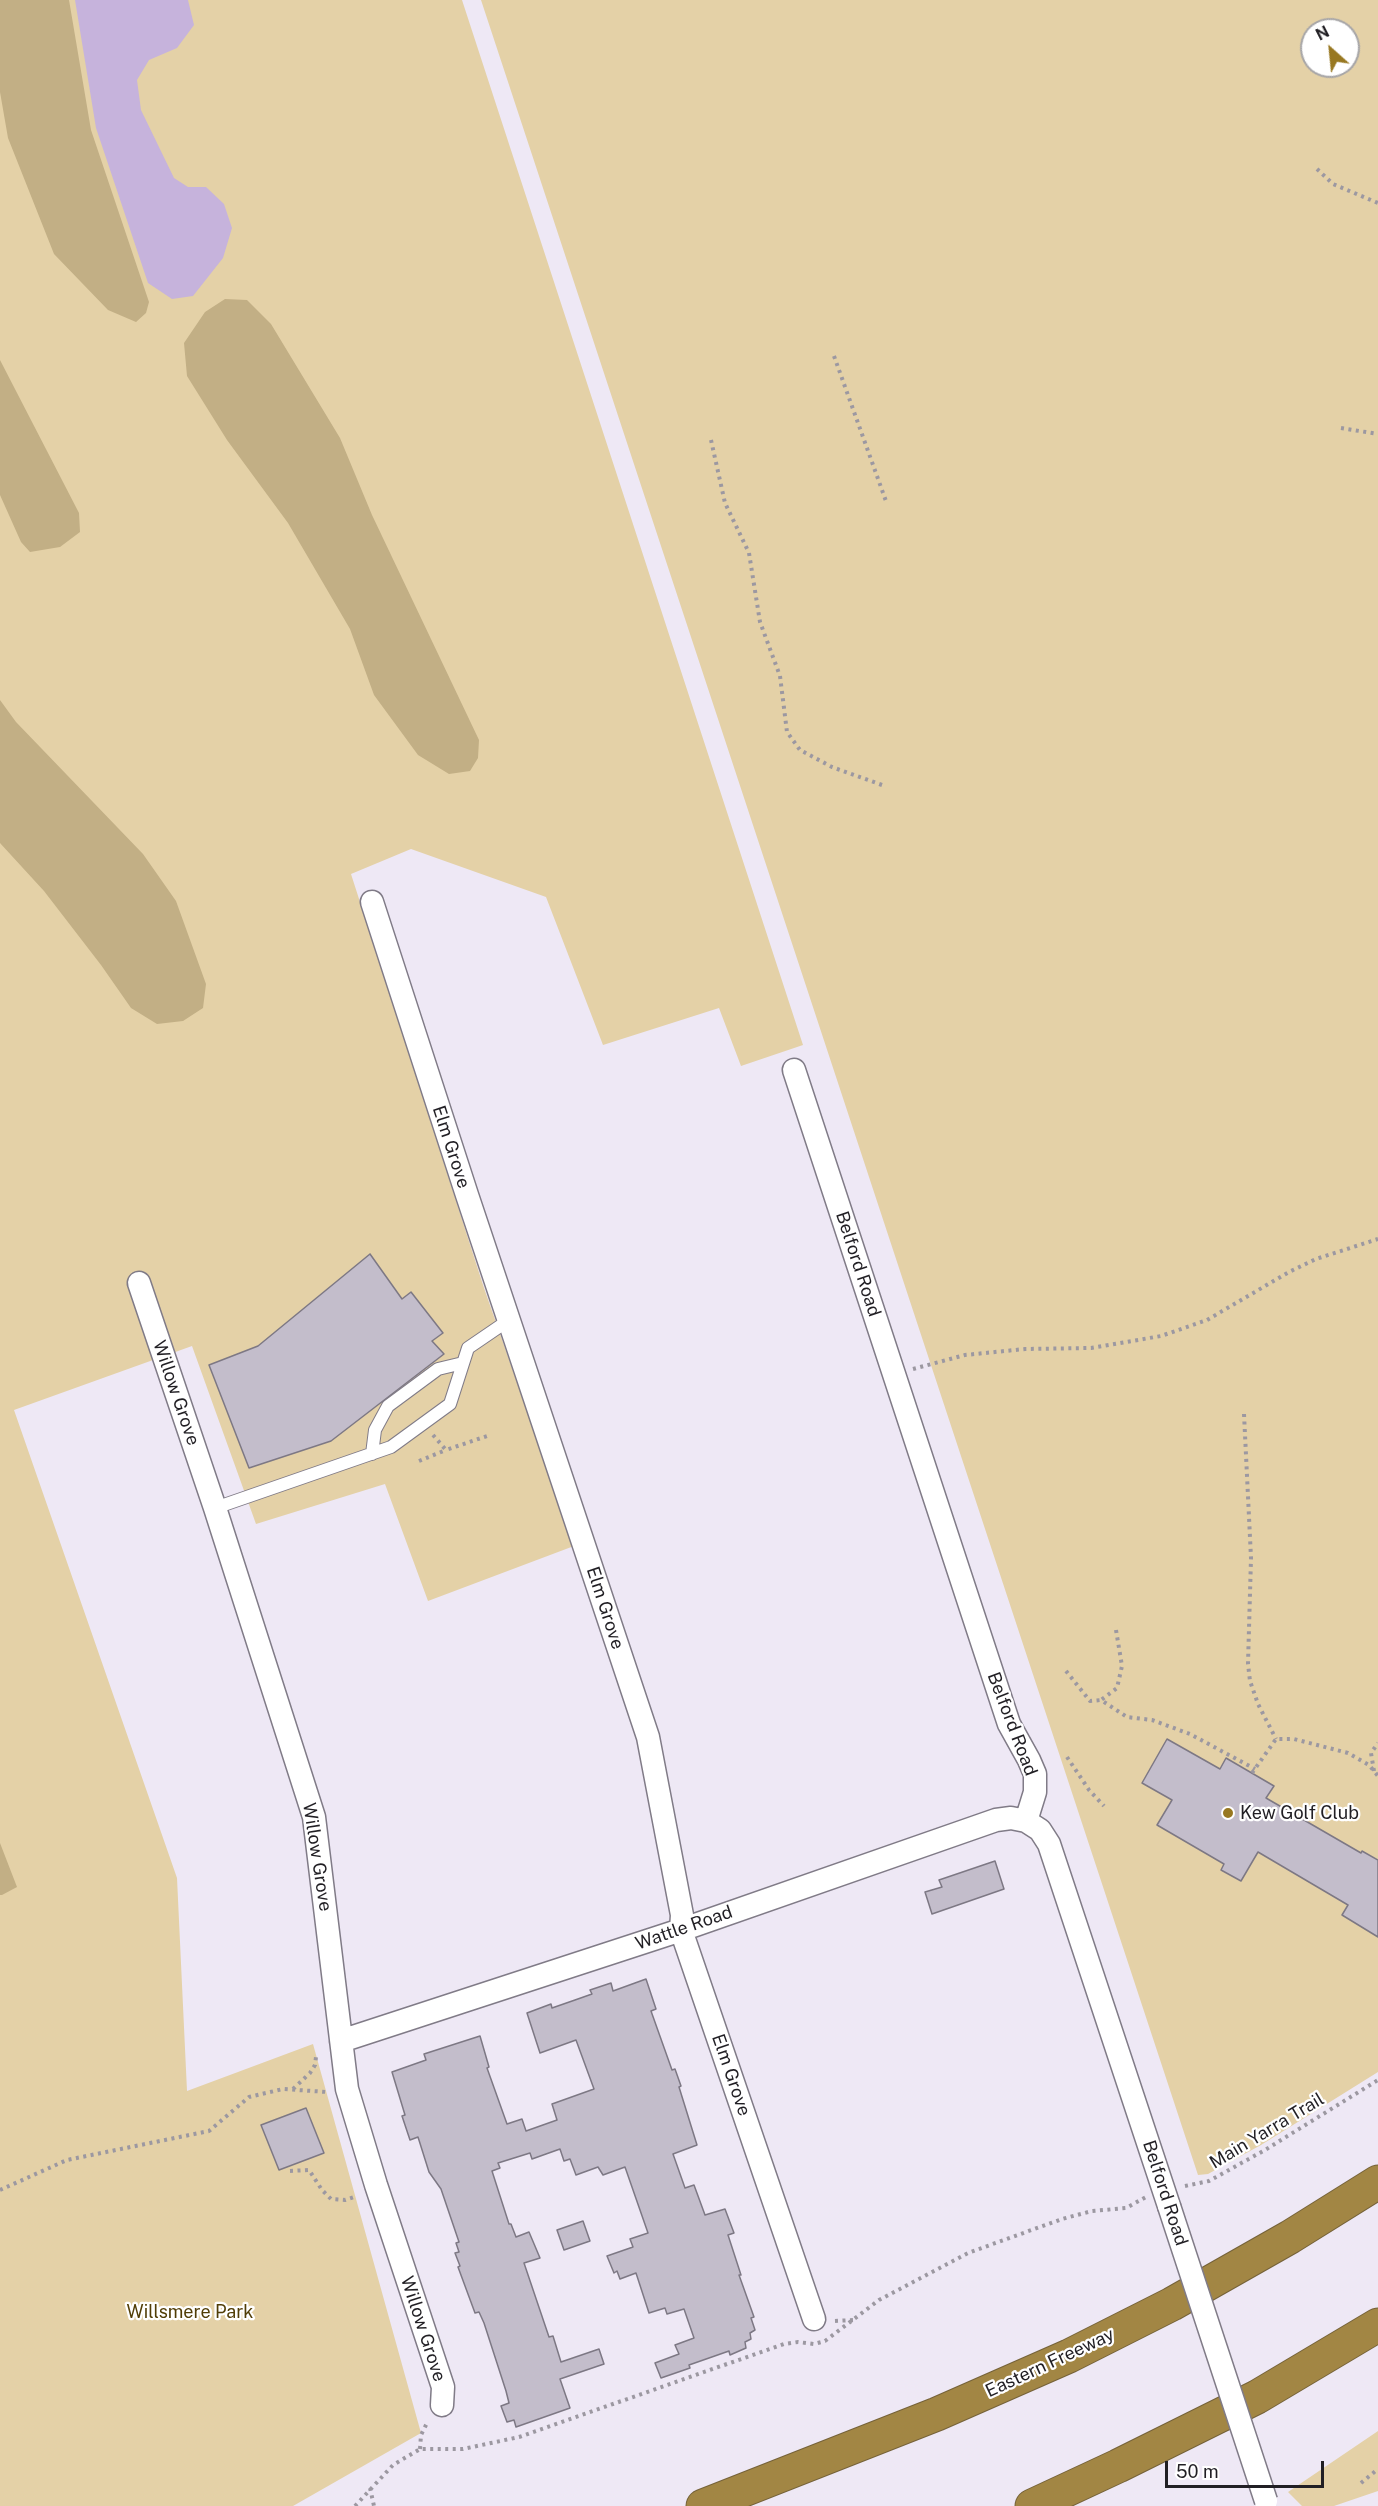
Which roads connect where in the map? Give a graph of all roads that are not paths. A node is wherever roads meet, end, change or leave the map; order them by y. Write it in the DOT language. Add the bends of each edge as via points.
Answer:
graph roads {
  1 [pos="372,902"];
  2 [pos="795,1070"];
  3 [pos="139,1283"];
  4 [pos="509,1320"];
  5 [pos="463,1364"];
  6 [pos="372,1454"];
  7 [pos="215,1508"];
  8 [pos="1026,1821"];
  9 [pos="681,1930"];
  10 [pos="341,2041"];
  11 [pos="1378,2182"];
  12 [pos="814,2319"];
  13 [pos="1378,2325"];
  14 [pos="442,2405"];
  15 [pos="1267,2503"];
  16 [pos="703,2506"];
  17 [pos="1032,2506"];
  1 -- 4 [label="street, Elm Grove"];
  2 -- 8 [label="street, Belford Road" via="1009,1724 1035,1774 1035,1792"];
  3 -- 7 [label="street, Willow Grove"];
  4 -- 5 [label="lane" via="468,1348"];
  4 -- 9 [label="street, Elm Grove" via="648,1737 682,1915"];
  5 -- 6 [label="lane" via="450,1404 391,1448"];
  5 -- 6 [label="lane" via="438,1369 388,1406 375,1430"];
  6 -- 7 [label="lane"];
  7 -- 10 [label="street, Willow Grove" via="314,1816"];
  8 -- 9 [label="street, Wattle Road" via="996,1820"];
  8 -- 15 [label="street, Belford Road, bridge" via="1040,1830 1049,1844"];
  9 -- 10 [label="street, Wattle Road"];
  9 -- 12 [label="street, Elm Grove"];
  10 -- 14 [label="street, Willow Grove" via="347,2090 443,2387"];
  11 -- 16 [label="highway, Eastern Freeway" via="1172,2304 1069,2356 875,2439"];
  13 -- 17 [label="highway" via="1257,2397"];
}
